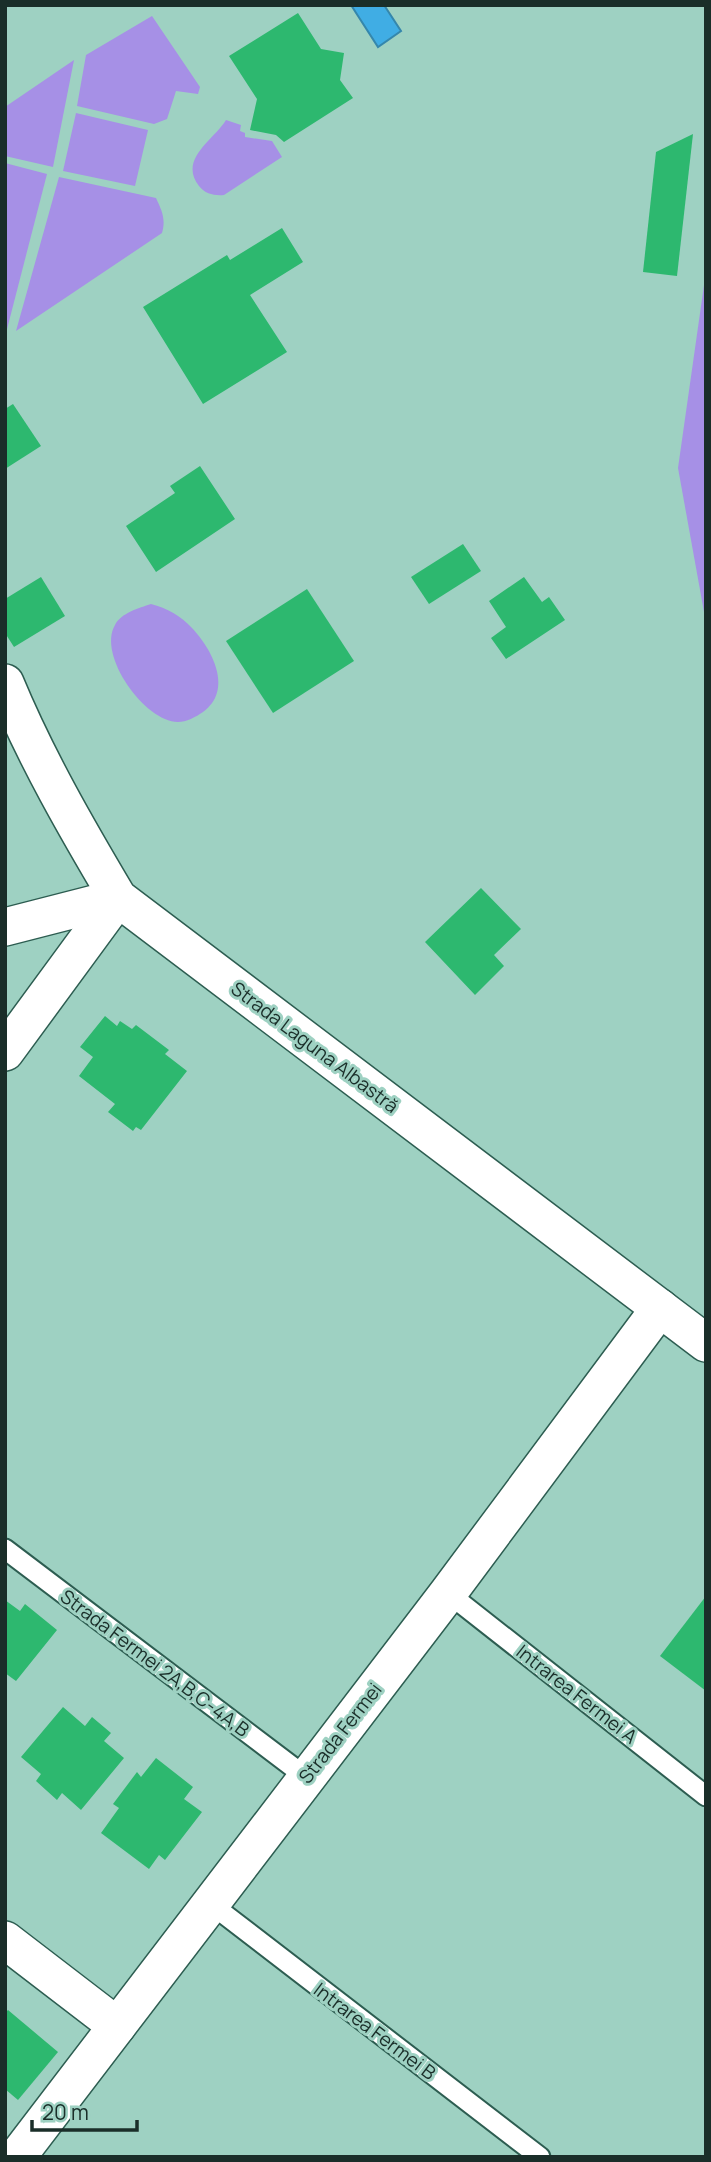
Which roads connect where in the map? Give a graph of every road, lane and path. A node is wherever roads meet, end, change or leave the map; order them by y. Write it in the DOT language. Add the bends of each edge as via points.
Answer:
graph roads {
  1 [pos="9,700"];
  2 [pos="118,898"];
  3 [pos="5,927"];
  4 [pos="5,1052"];
  5 [pos="660,1308"];
  6 [pos="706,1343"];
  7 [pos="5,1549"];
  8 [pos="448,1593"];
  9 [pos="306,1777"];
  10 [pos="706,1796"];
  11 [pos="211,1904"];
  12 [pos="5,1940"];
  13 [pos="117,2026"];
  14 [pos="18,2157"];
  15 [pos="540,2157"];
  1 -- 2 [label="street, Strada Laguna Albastră"];
  2 -- 3 [label="street"];
  2 -- 4 [label="street"];
  2 -- 5 [label="street, Strada Laguna Albastră"];
  5 -- 6 [label="street, Strada Laguna Albastră"];
  5 -- 8 [label="street, Strada Fermei"];
  7 -- 9 [label="lane, Strada Fermei 2A,B,C-4A,B"];
  8 -- 9 [label="street, Strada Fermei"];
  8 -- 10 [label="lane, Intrarea Fermei A"];
  9 -- 11 [label="street, Strada Fermei"];
  11 -- 13 [label="street, Strada Fermei"];
  11 -- 15 [label="lane, Intrarea Fermei B"];
  12 -- 13 [label="street"];
  13 -- 14 [label="street, Strada Fermei"];
}
